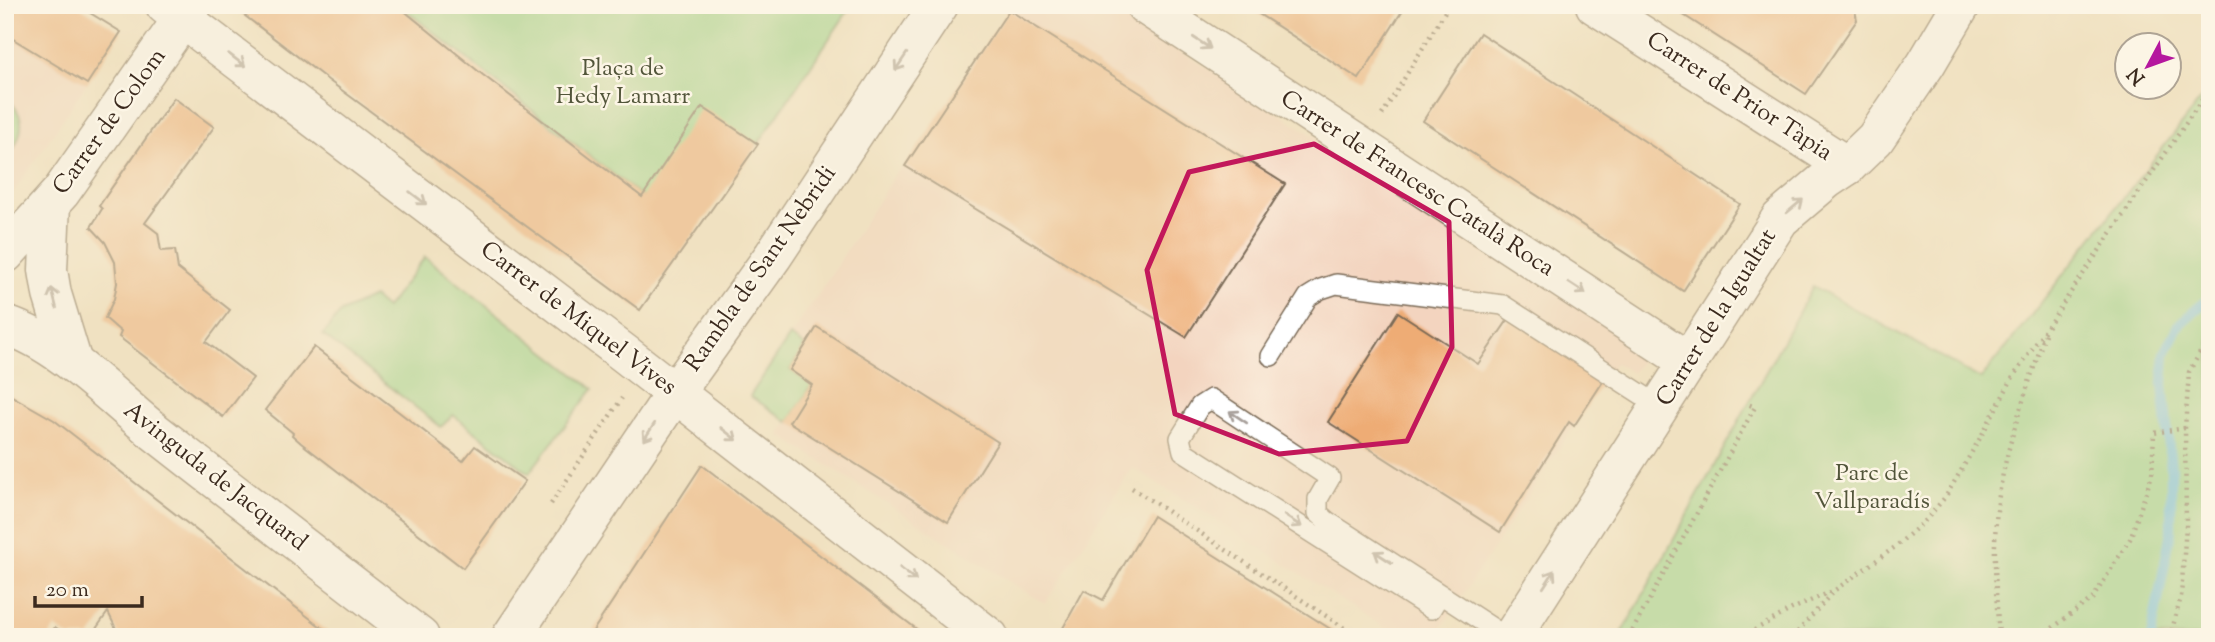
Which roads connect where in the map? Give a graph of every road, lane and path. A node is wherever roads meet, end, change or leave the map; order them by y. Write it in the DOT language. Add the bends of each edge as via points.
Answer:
graph roads {
  1 [pos="939,5"];
  2 [pos="1145,5"];
  3 [pos="1448,5"];
  4 [pos="1595,5"];
  5 [pos="180,10"];
  6 [pos="1945,11"];
  7 [pos="2210,88"];
  8 [pos="1362,148"];
  9 [pos="1847,166"];
  10 [pos="51,204"];
  11 [pos="5,254"];
  12 [pos="2048,324"];
  13 [pos="5,325"];
  14 [pos="2210,335"];
  15 [pos="1271,356"];
  16 [pos="1689,362"];
  17 [pos="73,363"];
  18 [pos="675,393"];
  19 [pos="1747,404"];
  20 [pos="1661,407"];
  21 [pos="2185,428"];
  22 [pos="1132,488"];
  23 [pos="1835,590"];
  24 [pos="1440,594"];
  25 [pos="420,637"];
  26 [pos="511,637"];
  27 [pos="989,637"];
  28 [pos="1358,637"];
  29 [pos="1506,637"];
  30 [pos="1512,637"];
  31 [pos="1629,637"];
  32 [pos="1742,637"];
  33 [pos="1793,637"];
  34 [pos="1999,637"];
  35 [pos="2005,637"];
  36 [pos="2170,637"];
  1 -- 18 [label="street, Rambla de Sant Nebridi, one-way" via="773,256"];
  2 -- 8 [label="street, Carrer de Francesc Català Roca, one-way"];
  3 -- 8 [label="path"];
  4 -- 9 [label="street, Carrer de Prior Tàpia"];
  5 -- 10 [label="street, Carrer de Colom"];
  5 -- 18 [label="street, Carrer de Miquel Vives, one-way"];
  6 -- 9 [label="street, Carrer de la Igualtat" via="1926,64 1875,139"];
  7 -- 12 [label="path"];
  8 -- 16 [label="street, Carrer de Francesc Català Roca, one-way"];
  16 -- 9 [label="street, Carrer de la Igualtat, one-way" via="1780,219"];
  10 -- 11 [label="street, Carrer de Colom"];
  17 -- 10 [label="street, Carrer de Colom, one-way" via="48,270"];
  12 -- 23 [label="path" via="1946,496 1895,547"];
  12 -- 34 [label="path" via="2007,455 1998,503 1994,550"];
  13 -- 17 [label="street, Avinguda de Jacquard"];
  14 -- 21 [label="path" via="2189,372"];
  15 -- 20 [label="lane" via="1308,297 1336,284 1503,305"];
  16 -- 20 [label="street, Carrer de la Igualtat"];
  17 -- 25 [label="street, Avinguda de Jacquard" via="181,453"];
  18 -- 26 [label="street, Rambla de Sant Nebridi, one-way"];
  18 -- 27 [label="street, Carrer de Miquel Vives, one-way"];
  19 -- 31 [label="path" via="1755,407"];
  30 -- 20 [label="street, Carrer de la Igualtat, one-way"];
  21 -- 35 [label="path" via="2154,433 2152,475 2130,539 2093,598 2047,632"];
  21 -- 36 [label="path" via="2183,573"];
  22 -- 28 [label="path"];
  23 -- 32 [label="path"];
  23 -- 33 [label="path"];
  24 -- 24 [label="lane, one-way" via="1318,513 1318,499 1330,478 1211,399 1200,406 1180,438 1183,451 1431,610"];
  24 -- 29 [label="lane"];
}
